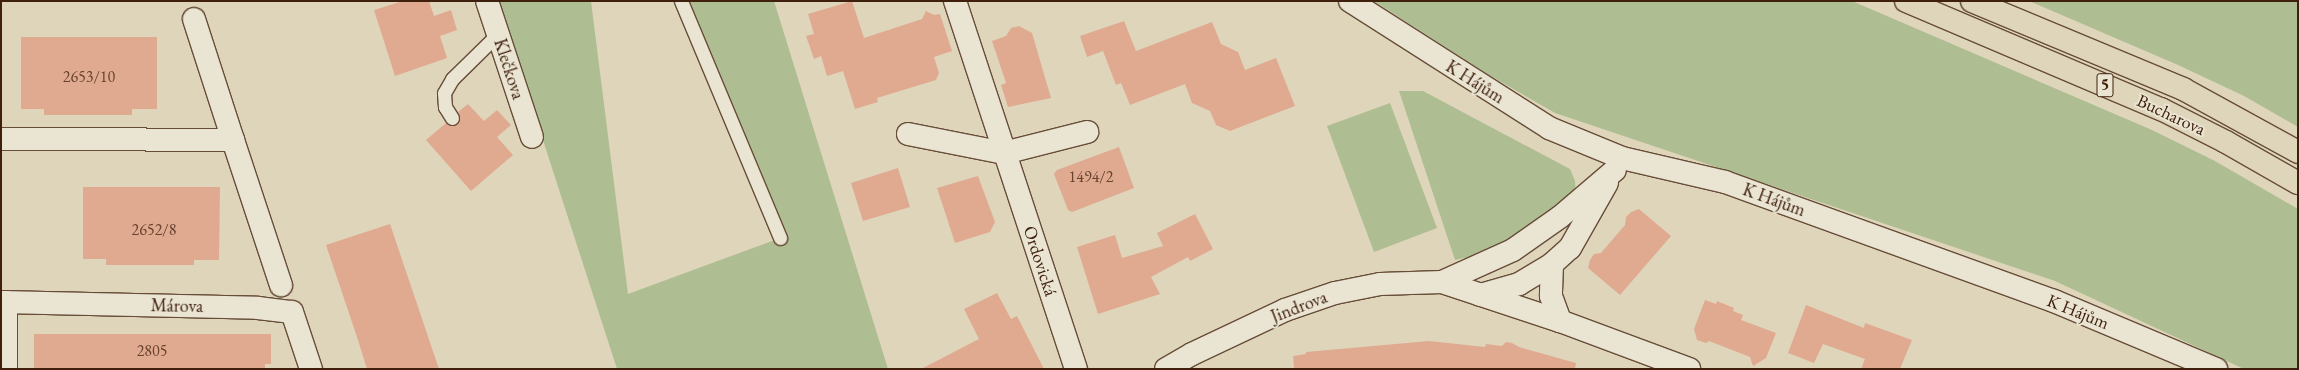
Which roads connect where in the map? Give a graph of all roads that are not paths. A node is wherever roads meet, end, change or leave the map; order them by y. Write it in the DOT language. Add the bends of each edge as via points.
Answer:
graph roads {
  1 [pos="487,1"];
  2 [pos="681,1"];
  3 [pos="955,1"];
  4 [pos="1350,1"];
  5 [pos="1906,1"];
  6 [pos="1972,1"];
  7 [pos="194,19"];
  8 [pos="498,34"];
  9 [pos="452,118"];
  10 [pos="1087,132"];
  11 [pos="908,134"];
  12 [pos="532,137"];
  13 [pos="1,139"];
  14 [pos="233,140"];
  15 [pos="2298,152"];
  16 [pos="1004,153"];
  17 [pos="1618,164"];
  18 [pos="2298,183"];
  19 [pos="780,238"];
  20 [pos="1552,264"];
  21 [pos="1442,282"];
  22 [pos="281,285"];
  23 [pos="1480,295"];
  24 [pos="4,302"];
  25 [pos="1560,321"];
  26 [pos="6,369"];
  27 [pos="311,369"];
  28 [pos="1076,369"];
  29 [pos="1166,369"];
  30 [pos="1689,369"];
  31 [pos="2216,369"];
  1 -- 8 [label="street, Klečkova"];
  2 -- 19 [label="lane"];
  3 -- 16 [label="street, Ordovická"];
  4 -- 17 [label="street, K Hájům" via="1548,128"];
  5 -- 18 [label="main road, Bucharova / 5" via="2161,109"];
  6 -- 15 [label="main road, Bucharova / 5" via="2183,90"];
  7 -- 14 [label="street"];
  8 -- 9 [label="lane" via="449,84 444,93 445,106"];
  8 -- 12 [label="street, Klečkova"];
  10 -- 16 [label="street"];
  11 -- 16 [label="street"];
  13 -- 14 [label="street"];
  14 -- 22 [label="street"];
  16 -- 28 [label="street, Ordovická"];
  17 -- 20 [label="street" via="1570,248"];
  17 -- 21 [label="street, Jindrova" via="1560,217 1512,250"];
  17 -- 31 [label="street, K Hájům" via="1725,182 2054,301"];
  20 -- 23 [label="street" via="1519,284"];
  20 -- 25 [label="street" via="1551,296"];
  21 -- 23 [label="street, Jindrova"];
  21 -- 29 [label="street, Jindrova" via="1380,284 1335,293 1285,310"];
  23 -- 25 [label="street, Jindrova"];
  24 -- 26 [label="street"];
  24 -- 27 [label="street, Márova" via="258,308 292,312"];
  25 -- 30 [label="street, Jindrova"];
}
